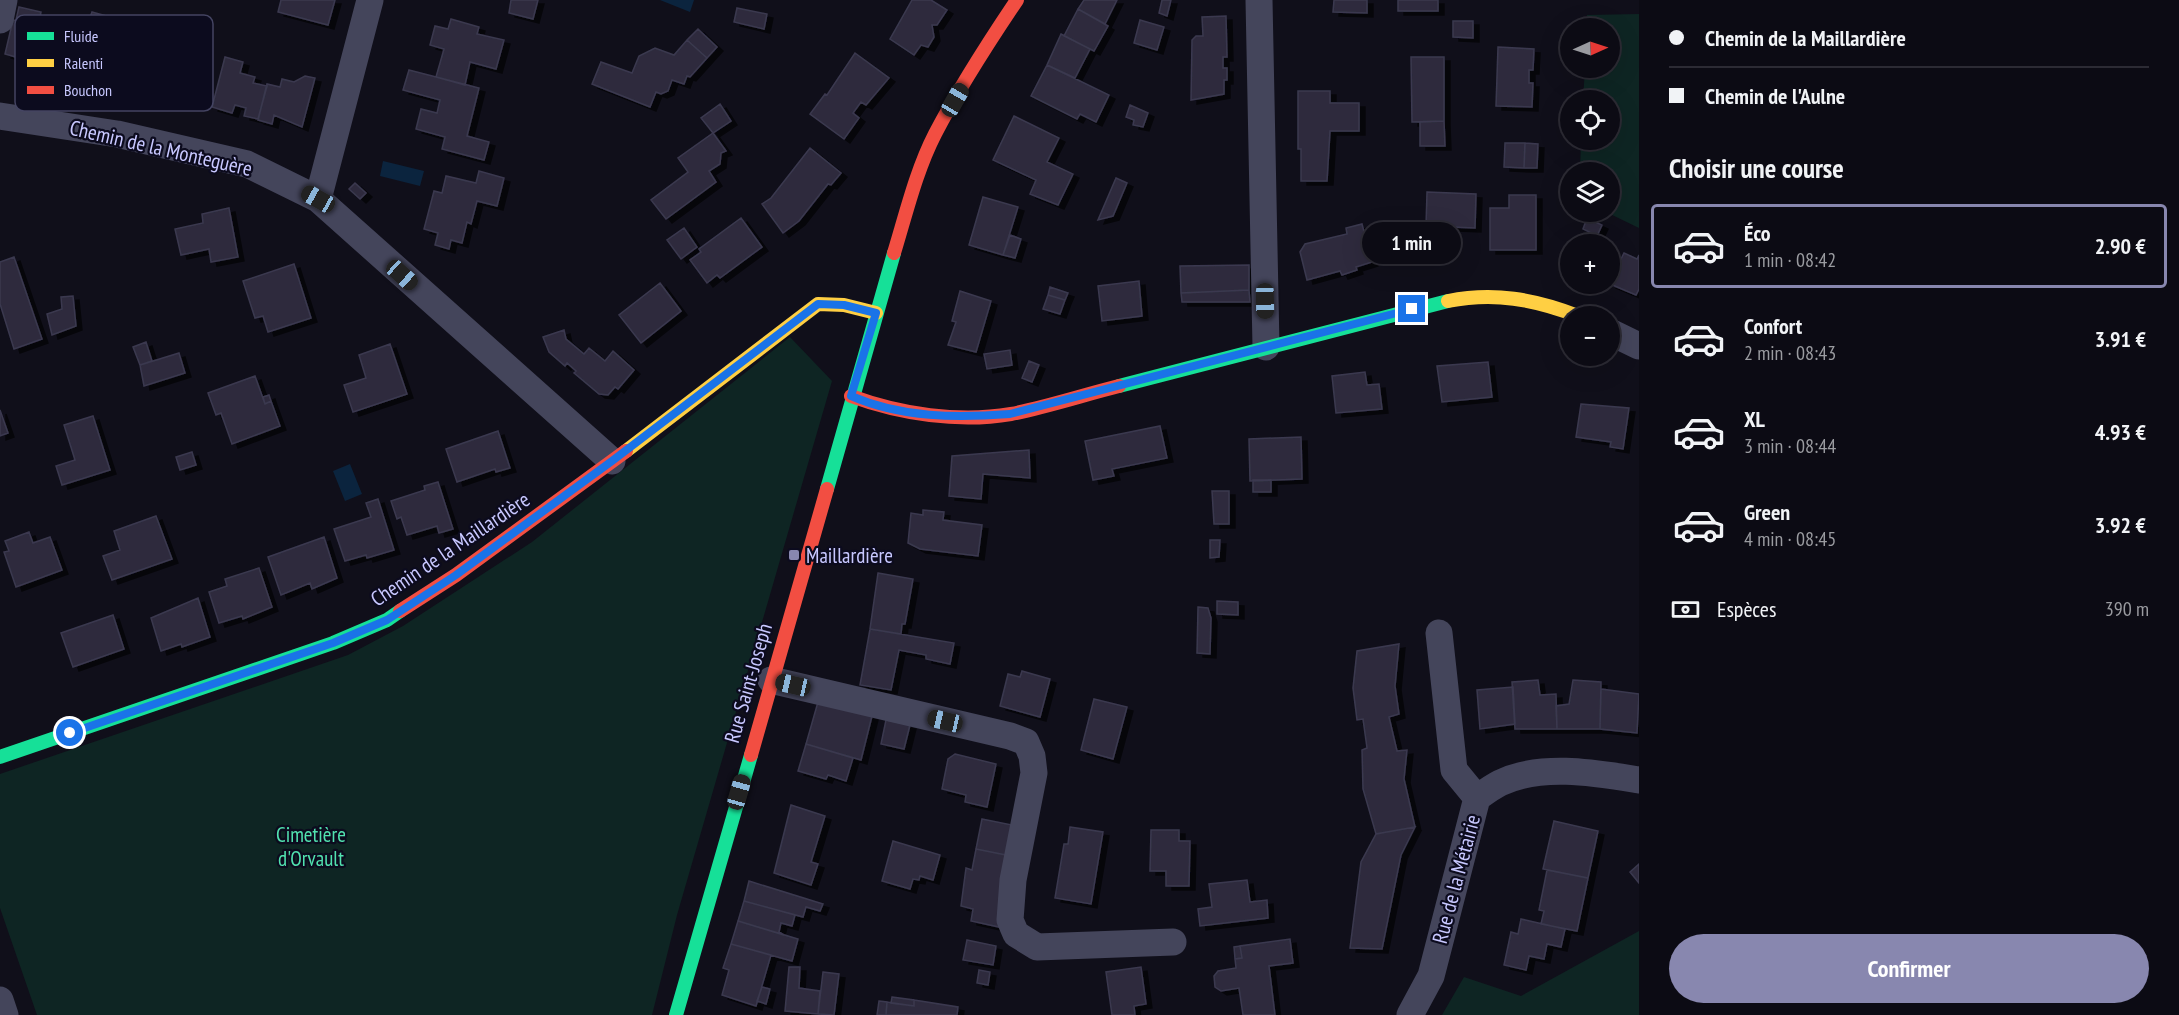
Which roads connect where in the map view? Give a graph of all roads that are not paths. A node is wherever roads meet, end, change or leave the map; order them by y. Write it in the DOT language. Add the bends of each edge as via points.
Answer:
graph roads {
  1 [pos="4,0"];
  2 [pos="370,0"];
  3 [pos="1017,0"];
  4 [pos="1259,0"];
  5 [pos="0,20"];
  6 [pos="0,116"];
  7 [pos="318,199"];
  8 [pos="1560,308"];
  9 [pos="876,313"];
  10 [pos="1620,337"];
  11 [pos="1639,346"];
  12 [pos="1266,347"];
  13 [pos="851,396"];
  14 [pos="612,461"];
  15 [pos="1439,633"];
  16 [pos="771,680"];
  17 [pos="0,757"];
  18 [pos="1639,780"];
  19 [pos="1477,798"];
  20 [pos="1173,942"];
  21 [pos="0,1000"];
  22 [pos="5,1015"];
  23 [pos="676,1015"];
  24 [pos="1410,1015"];
  1 -- 5 [label="street"];
  2 -- 7 [label="street"];
  3 -- 9 [label="street, Rue Saint-Joseph" via="934,136 908,205"];
  4 -- 12 [label="street"];
  6 -- 7 [label="street, Chemin de la Monteguère" via="117,134 247,164"];
  7 -- 14 [label="street, Chemin de la Monteguère"];
  8 -- 12 [label="street" via="1514,295 1477,295"];
  9 -- 13 [label="street, Rue Saint-Joseph"];
  9 -- 14 [label="street, Chemin de la Maillardière" via="818,304"];
  10 -- 11 [label="street"];
  12 -- 13 [label="street" via="1010,414 958,417 906,412"];
  13 -- 16 [label="street, Rue Saint-Joseph"];
  14 -- 17 [label="street, Chemin de la Maillardière" via="456,575 387,620 333,643"];
  15 -- 19 [label="street" via="1454,770"];
  16 -- 20 [label="street" via="1026,742 1034,773 1013,880 1010,920 1016,934 1037,947"];
  16 -- 23 [label="street, Rue Saint-Joseph"];
  18 -- 19 [label="street, Rue de la Métairie" via="1542,772 1501,782"];
  19 -- 24 [label="street, Rue de la Métairie" via="1431,976"];
  21 -- 22 [label="street"];
}
